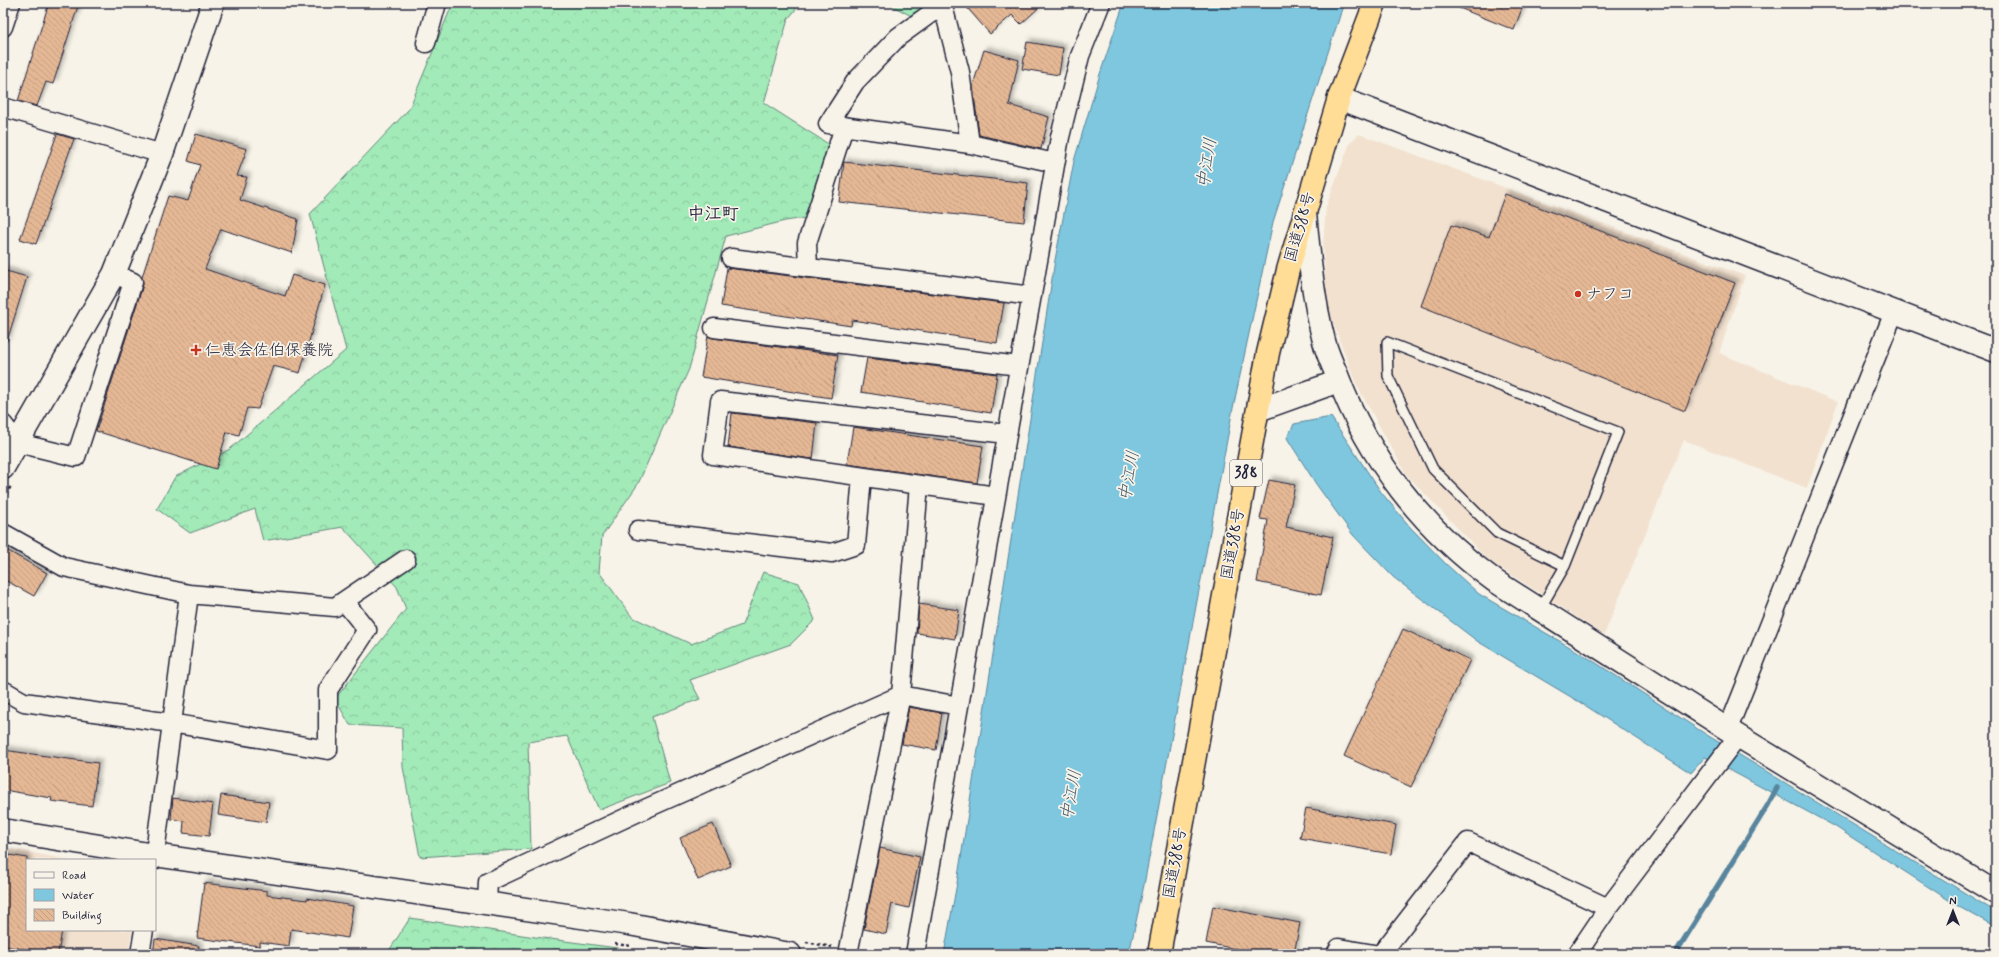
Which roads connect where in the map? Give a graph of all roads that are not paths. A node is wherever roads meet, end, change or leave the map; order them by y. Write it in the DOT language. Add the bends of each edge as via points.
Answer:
graph roads {
  1 [pos="10,3"];
  2 [pos="213,3"];
  3 [pos="436,3"];
  4 [pos="1101,3"];
  5 [pos="1375,3"];
  6 [pos="944,5"];
  7 [pos="3,27"];
  8 [pos="426,43"];
  9 [pos="1339,98"];
  10 [pos="3,107"];
  11 [pos="844,126"];
  12 [pos="970,144"];
  13 [pos="162,154"];
  14 [pos="1055,163"];
  15 [pos="1305,211"];
  16 [pos="731,258"];
  17 [pos="808,268"];
  18 [pos="114,274"];
  19 [pos="1032,296"];
  20 [pos="1894,312"];
  21 [pos="714,328"];
  22 [pos="1996,351"];
  23 [pos="1019,366"];
  24 [pos="1339,381"];
  25 [pos="1258,410"];
  26 [pos="3,424"];
  27 [pos="1007,434"];
  28 [pos="18,443"];
  29 [pos="3,468"];
  30 [pos="862,477"];
  31 [pos="919,485"];
  32 [pos="996,496"];
  33 [pos="638,530"];
  34 [pos="3,533"];
  35 [pos="406,559"];
  36 [pos="1565,566"];
  37 [pos="189,594"];
  38 [pos="344,601"];
  39 [pos="1540,609"];
  40 [pos="3,690"];
  41 [pos="900,695"];
  42 [pos="959,706"];
  43 [pos="171,723"];
  44 [pos="1731,737"];
  45 [pos="3,830"];
  46 [pos="154,858"];
  47 [pos="1996,893"];
  48 [pos="488,904"];
  49 [pos="1608,908"];
  50 [pos="144,931"];
  51 [pos="140,954"];
  52 [pos="790,954"];
  53 [pos="848,954"];
  54 [pos="915,954"];
  55 [pos="1159,954"];
  56 [pos="1336,954"];
  57 [pos="1374,954"];
  58 [pos="1382,954"];
  59 [pos="1577,954"];
  1 -- 7 [label="street"];
  2 -- 13 [label="street"];
  3 -- 8 [label="street"];
  4 -- 14 [label="street" via="1080,56"];
  5 -- 9 [label="highway, 国道388号 / 388"];
  6 -- 11 [label="street" via="898,37 855,82 828,124"];
  6 -- 12 [label="street" via="960,72"];
  9 -- 15 [label="highway, 国道388号 / 388"];
  9 -- 20 [label="street"];
  10 -- 13 [label="street"];
  11 -- 12 [label="street"];
  11 -- 17 [label="street" via="807,243"];
  12 -- 14 [label="street"];
  13 -- 18 [label="street"];
  14 -- 19 [label="street"];
  15 -- 24 [label="street" via="1313,291 1324,343"];
  15 -- 25 [label="highway, 国道388号 / 388" via="1277,313"];
  16 -- 17 [label="street"];
  17 -- 19 [label="street"];
  18 -- 28 [label="street"];
  18 -- 28 [label="street" via="133,282 76,457"];
  19 -- 23 [label="street"];
  20 -- 22 [label="street"];
  20 -- 44 [label="street"];
  21 -- 23 [label="street"];
  23 -- 27 [label="street"];
  24 -- 25 [label="street"];
  24 -- 39 [label="street" via="1351,413 1399,490 1431,525 1478,568"];
  25 -- 55 [label="highway, 国道388号 / 388"];
  26 -- 28 [label="street"];
  27 -- 30 [label="street" via="720,401 713,455"];
  27 -- 32 [label="street"];
  28 -- 29 [label="street"];
  30 -- 31 [label="street"];
  30 -- 33 [label="street" via="856,545 832,553"];
  31 -- 32 [label="street"];
  31 -- 41 [label="street"];
  32 -- 42 [label="street"];
  34 -- 37 [label="street" via="64,567"];
  35 -- 38 [label="street"];
  36 -- 36 [label="lane" via="1497,534 1433,469 1388,376 1387,342 1618,432"];
  36 -- 39 [label="lane"];
  37 -- 38 [label="street" via="335,607"];
  37 -- 43 [label="street"];
  38 -- 43 [label="street" via="367,630 328,690 328,750"];
  39 -- 44 [label="street"];
  40 -- 43 [label="street" via="24,702"];
  41 -- 42 [label="street"];
  41 -- 48 [label="street" via="488,882"];
  41 -- 53 [label="street"];
  42 -- 54 [label="street"];
  43 -- 46 [label="street"];
  44 -- 47 [label="street"];
  44 -- 49 [label="street" via="1714,766"];
  45 -- 46 [label="street"];
  46 -- 48 [label="street"];
  48 -- 52 [label="street" via="629,924"];
  49 -- 58 [label="street" via="1468,842"];
  49 -- 59 [label="street"];
  50 -- 51 [label="street"];
  56 -- 57 [label="street" via="1339,948"];
}
